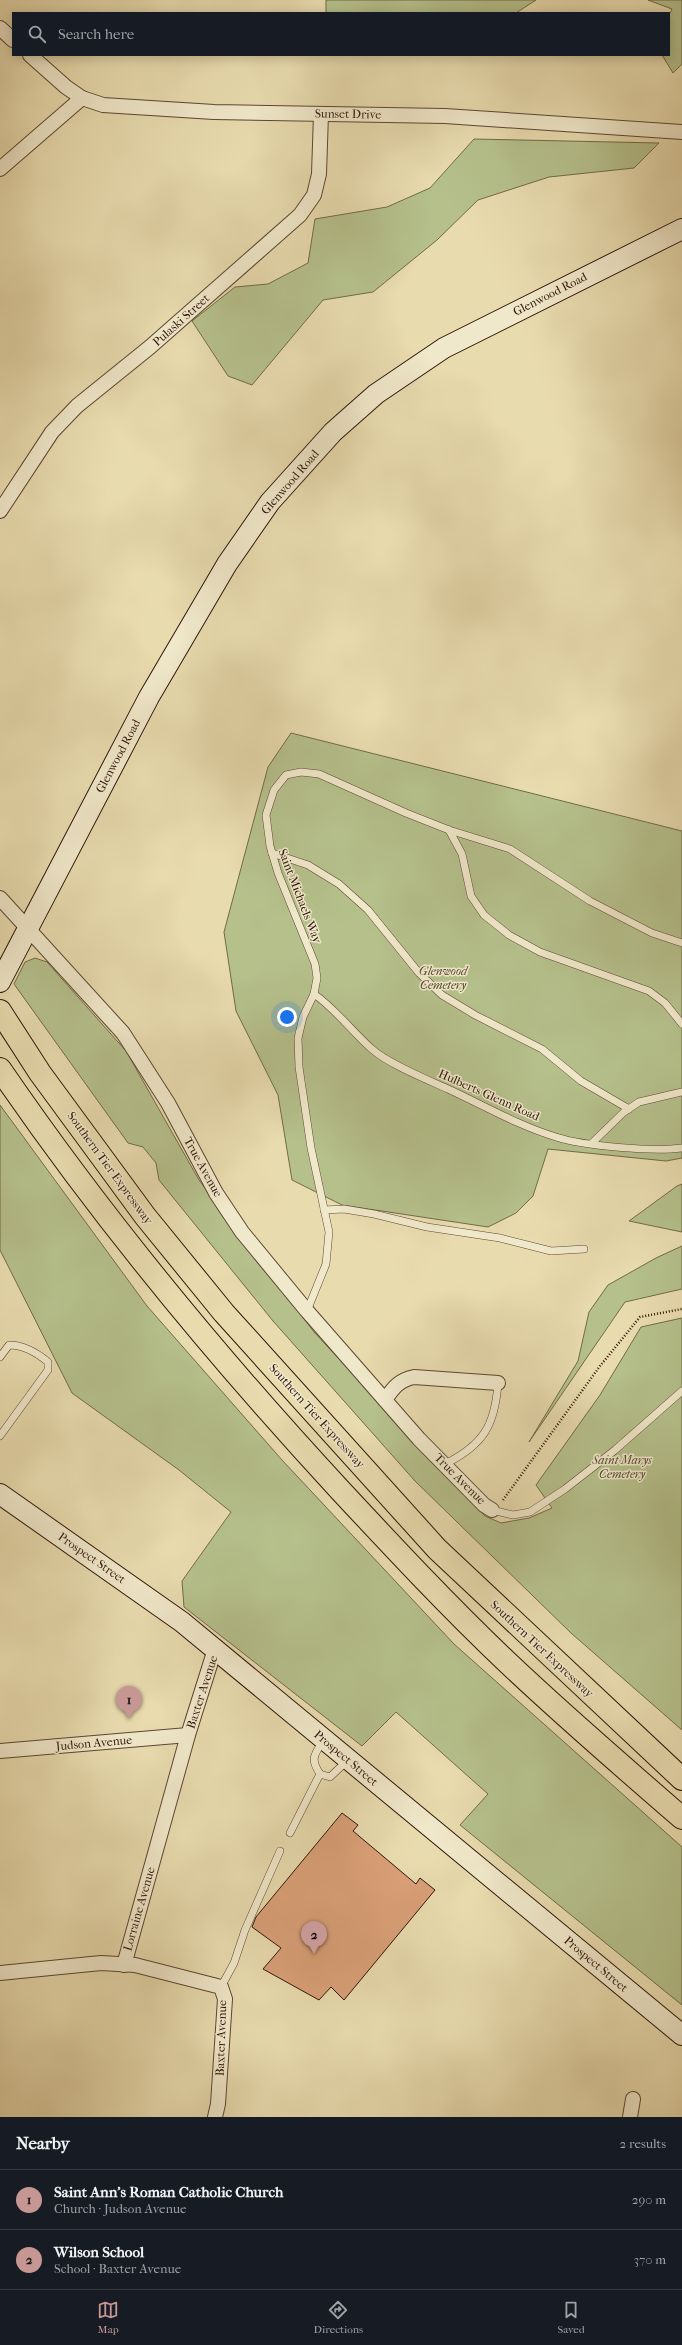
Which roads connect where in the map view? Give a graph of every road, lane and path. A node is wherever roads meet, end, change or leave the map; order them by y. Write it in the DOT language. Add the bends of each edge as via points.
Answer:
graph roads {
  1 [pos="0,28"];
  2 [pos="12,39"];
  3 [pos="31,56"];
  4 [pos="82,98"];
  5 [pos="321,114"];
  6 [pos="682,132"];
  7 [pos="0,169"];
  8 [pos="682,229"];
  9 [pos="0,511"];
  10 [pos="449,830"];
  11 [pos="272,853"];
  12 [pos="0,898"];
  13 [pos="28,929"];
  14 [pos="682,943"];
  15 [pos="0,982"];
  16 [pos="314,994"];
  17 [pos="0,1011"];
  18 [pos="682,1024"];
  19 [pos="0,1069"];
  20 [pos="682,1092"];
  21 [pos="629,1109"];
  22 [pos="592,1143"];
  23 [pos="682,1148"];
  24 [pos="324,1210"];
  25 [pos="584,1249"];
  26 [pos="682,1309"];
  27 [pos="307,1311"];
  28 [pos="0,1357"];
  29 [pos="498,1383"];
  30 [pos="682,1392"];
  31 [pos="385,1400"];
  32 [pos="0,1436"];
  33 [pos="445,1464"];
  34 [pos="0,1494"];
  35 [pos="492,1510"];
  36 [pos="215,1650"];
  37 [pos="188,1734"];
  38 [pos="324,1739"];
  39 [pos="0,1751"];
  40 [pos="349,1760"];
  41 [pos="320,1774"];
  42 [pos="682,1779"];
  43 [pos="682,1818"];
  44 [pos="290,1833"];
  45 [pos="280,1851"];
  46 [pos="124,1964"];
  47 [pos="0,1973"];
  48 [pos="221,1987"];
  49 [pos="682,2035"];
  50 [pos="633,2099"];
  51 [pos="215,2117"];
  52 [pos="630,2117"];
  1 -- 2 [label="street"];
  3 -- 4 [label="street, Sunset Drive"];
  4 -- 5 [label="street, Sunset Drive" via="103,105 198,111"];
  4 -- 7 [label="street"];
  5 -- 6 [label="street, Sunset Drive" via="445,116"];
  5 -- 9 [label="street, Pulaski Street" via="320,174 314,195 300,215 150,347 77,406 52,432"];
  8 -- 13 [label="street, Glenwood Road" via="444,348 376,394 333,432 270,502 227,564 149,697"];
  10 -- 11 [label="lane, Saint Michaels Way" via="319,774 301,772 286,775 274,790 266,815"];
  10 -- 14 [label="lane, Saint Michaels Way" via="510,849 590,901 652,933"];
  10 -- 18 [label="lane" via="462,854 471,896 484,915 509,935 540,952 649,991 665,1004"];
  11 -- 16 [label="lane, Saint Michaels Way" via="315,964 317,978"];
  11 -- 21 [label="lane" via="308,865 339,884 368,910 419,973 442,995 481,1019 542,1049 581,1081"];
  12 -- 13 [label="street, True Avenue"];
  13 -- 15 [label="street, Glenwood Road"];
  13 -- 27 [label="street, True Avenue" via="122,1033 168,1103 216,1193 242,1232"];
  16 -- 22 [label="lane, Hulberts Glenn Road" via="327,1003 374,1051 425,1078 556,1138"];
  16 -- 24 [label="lane, Saint Michaels Way" via="303,1016 298,1038 299,1067 311,1148"];
  17 -- 42 [label="highway, Southern Tier Expressway" via="40,1074 145,1216 224,1313 437,1549"];
  19 -- 43 [label="highway" via="90,1194 262,1406 411,1567 506,1661 597,1746"];
  20 -- 21 [label="lane" via="639,1102"];
  21 -- 22 [label="lane"];
  22 -- 23 [label="lane, Hulberts Glenn Road" via="666,1150"];
  24 -- 25 [label="lane" via="344,1209 374,1214 428,1227 500,1238 551,1251"];
  24 -- 27 [label="lane, Saint Michaels Way" via="329,1232 326,1264"];
  26 -- 35 [label="path" via="640,1317 600,1366 508,1495"];
  27 -- 31 [label="street, True Avenue"];
  28 -- 32 [label="lane" via="9,1345 20,1345 48,1362 48,1370"];
  29 -- 31 [label="street" via="414,1377 396,1385"];
  29 -- 33 [label="lane" via="497,1399 480,1442 464,1455"];
  30 -- 35 [label="lane, True Avenue" via="616,1450 530,1512 513,1515"];
  31 -- 33 [label="street, True Avenue"];
  33 -- 35 [label="street, True Avenue" via="484,1505"];
  34 -- 36 [label="street, Prospect Street" via="182,1622"];
  36 -- 37 [label="street, Baxter Avenue"];
  36 -- 38 [label="street, Prospect Street"];
  37 -- 39 [label="street, Judson Avenue"];
  37 -- 46 [label="street, Lorraine Avenue"];
  38 -- 40 [label="street, Prospect Street"];
  38 -- 41 [label="lane" via="313,1760"];
  40 -- 41 [label="lane" via="330,1777"];
  40 -- 49 [label="street, Prospect Street"];
  41 -- 44 [label="lane"];
  45 -- 48 [label="lane" via="245,1930 234,1963"];
  46 -- 47 [label="street, Lorraine Avenue" via="102,1963"];
  46 -- 48 [label="street, Baxter Avenue"];
  48 -- 51 [label="street, Baxter Avenue" via="225,1999"];
  50 -- 52 [label="street"];
}
